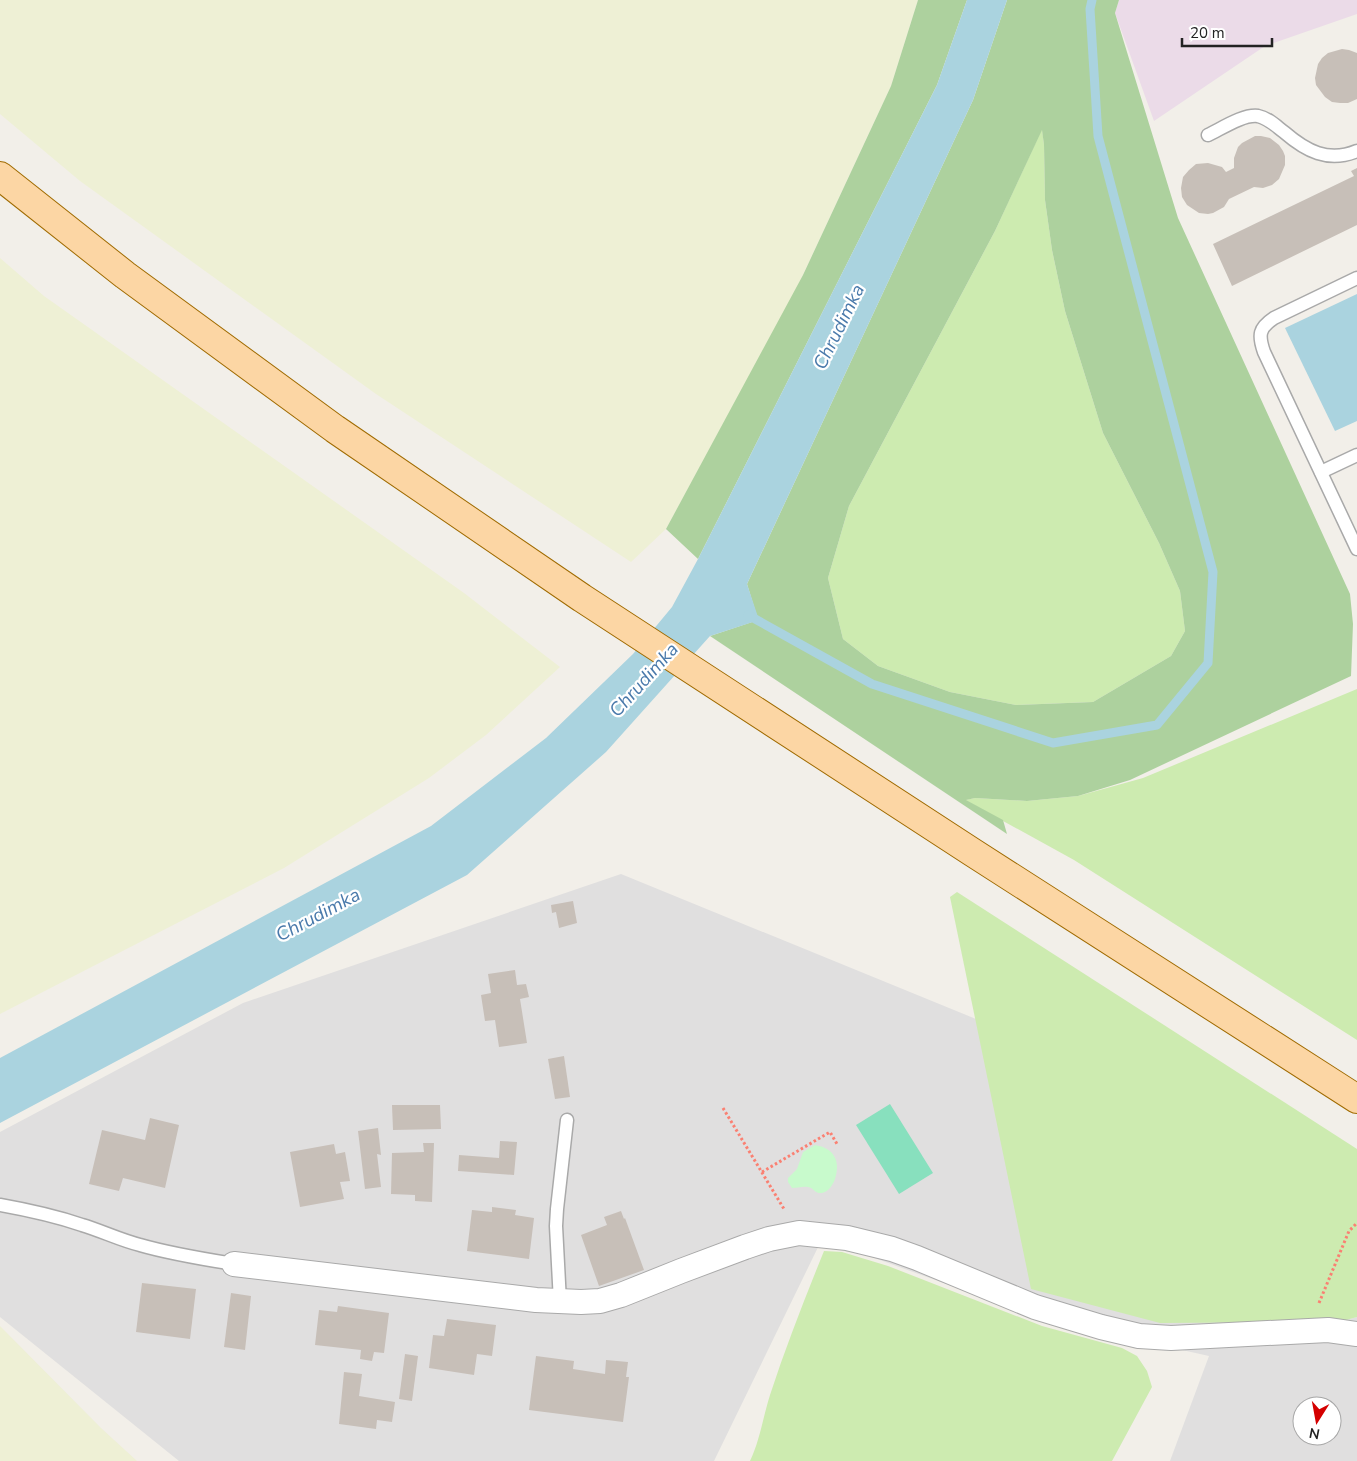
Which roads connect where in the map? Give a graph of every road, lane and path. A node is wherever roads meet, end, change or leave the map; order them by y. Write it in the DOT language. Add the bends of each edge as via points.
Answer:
graph roads {
  1 [pos="1208,135"];
  2 [pos="1357,151"];
  3 [pos="0,176"];
  4 [pos="1357,278"];
  5 [pos="1357,454"];
  6 [pos="1321,472"];
  7 [pos="1357,549"];
  8 [pos="1357,1099"];
  9 [pos="723,1108"];
  10 [pos="567,1120"];
  11 [pos="837,1144"];
  12 [pos="762,1172"];
  13 [pos="0,1205"];
  14 [pos="1357,1223"];
  15 [pos="799,1233"];
  16 [pos="234,1264"];
  17 [pos="560,1302"];
  18 [pos="1307,1331"];
  19 [pos="1357,1334"];
  1 -- 2 [label="lane" via="1237,121 1257,116 1275,124 1297,144 1321,155 1336,156"];
  3 -- 8 [label="main road" via="125,274 335,429 582,598"];
  4 -- 6 [label="lane" via="1274,318 1260,331 1264,352"];
  5 -- 6 [label="lane"];
  6 -- 7 [label="lane"];
  9 -- 12 [label="path"];
  10 -- 17 [label="lane" via="556,1226"];
  11 -- 12 [label="path" via="830,1132"];
  12 -- 15 [label="path"];
  13 -- 16 [label="lane" via="60,1218 158,1250"];
  14 -- 18 [label="path" via="1349,1231"];
  15 -- 17 [label="street" via="745,1247 622,1295 600,1301"];
  15 -- 18 [label="street" via="846,1238 892,1249 1035,1307 1139,1336 1171,1338"];
  16 -- 17 [label="street"];
  18 -- 19 [label="street"];
}
